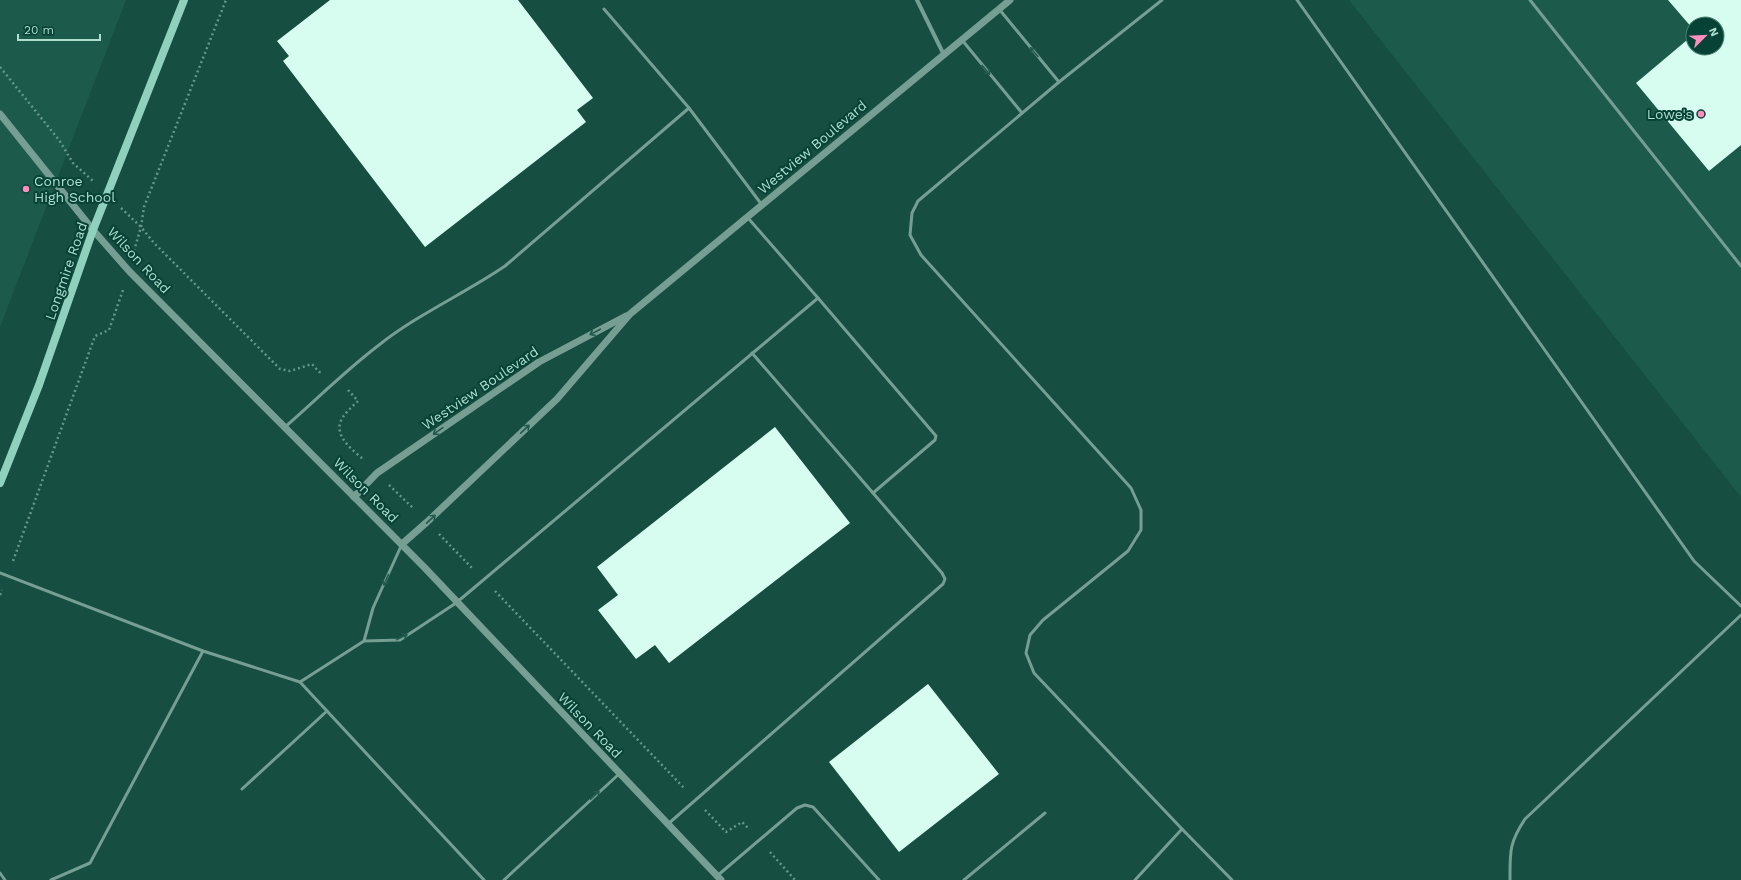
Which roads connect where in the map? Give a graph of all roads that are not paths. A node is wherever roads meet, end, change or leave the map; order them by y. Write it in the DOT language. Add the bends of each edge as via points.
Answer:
graph roads {
  1 [pos="184,0"];
  2 [pos="917,0"];
  3 [pos="1010,0"];
  4 [pos="1162,0"];
  5 [pos="1297,0"];
  6 [pos="1530,0"];
  7 [pos="604,9"];
  8 [pos="999,9"];
  9 [pos="962,40"];
  10 [pos="944,55"];
  11 [pos="1059,82"];
  12 [pos="689,108"];
  13 [pos="1022,113"];
  14 [pos="0,114"];
  15 [pos="762,205"];
  16 [pos="747,217"];
  17 [pos="93,230"];
  18 [pos="1741,266"];
  19 [pos="818,298"];
  20 [pos="630,314"];
  21 [pos="752,353"];
  22 [pos="285,427"];
  23 [pos="0,484"];
  24 [pos="873,493"];
  25 [pos="354,497"];
  26 [pos="402,544"];
  27 [pos="0,573"];
  28 [pos="456,603"];
  29 [pos="1741,606"];
  30 [pos="1741,615"];
  31 [pos="364,641"];
  32 [pos="203,651"];
  33 [pos="300,682"];
  34 [pos="327,711"];
  35 [pos="619,773"];
  36 [pos="242,789"];
  37 [pos="1045,813"];
  38 [pos="668,824"];
  39 [pos="1182,829"];
  40 [pos="0,873"];
  41 [pos="719,878"];
  42 [pos="5,880"];
  43 [pos="51,880"];
  44 [pos="484,880"];
  45 [pos="504,880"];
  46 [pos="879,880"];
  47 [pos="964,880"];
  48 [pos="1135,880"];
  49 [pos="1232,880"];
  50 [pos="1510,880"];
  1 -- 17 [label="main road, Longmire Road"];
  2 -- 10 [label="street"];
  3 -- 8 [label="street, Westview Boulevard"];
  4 -- 11 [label="lane"];
  5 -- 29 [label="lane" via="1694,561"];
  6 -- 18 [label="lane"];
  7 -- 12 [label="lane"];
  8 -- 9 [label="street, Westview Boulevard"];
  11 -- 8 [label="lane, one-way"];
  9 -- 10 [label="street, Westview Boulevard"];
  9 -- 13 [label="lane, one-way"];
  10 -- 15 [label="street, Westview Boulevard"];
  11 -- 13 [label="lane"];
  12 -- 15 [label="lane"];
  12 -- 22 [label="lane" via="505,266 379,345"];
  13 -- 39 [label="lane" via="918,201 912,213 910,235 921,255 1130,488 1141,510 1141,530 1128,551 1043,620 1030,635 1026,653 1034,673"];
  14 -- 17 [label="street, Wilson Road"];
  15 -- 16 [label="street, Westview Boulevard"];
  16 -- 19 [label="lane"];
  16 -- 20 [label="street, Westview Boulevard"];
  17 -- 22 [label="street, Wilson Road" via="129,271"];
  17 -- 23 [label="main road, Longmire Road" via="39,385"];
  19 -- 21 [label="lane"];
  19 -- 24 [label="lane" via="936,436 935,440"];
  20 -- 25 [label="street, Westview Boulevard, one-way" via="539,362 377,473"];
  26 -- 20 [label="street, Westview Boulevard, one-way" via="557,399"];
  21 -- 24 [label="lane"];
  21 -- 28 [label="lane"];
  22 -- 25 [label="street, Wilson Road"];
  24 -- 38 [label="lane" via="942,573 945,579 943,584"];
  25 -- 26 [label="street, Wilson Road"];
  26 -- 28 [label="street, Wilson Road"];
  26 -- 31 [label="lane, one-way" via="373,608"];
  27 -- 32 [label="lane"];
  31 -- 28 [label="lane, one-way" via="400,640"];
  28 -- 35 [label="street, Wilson Road"];
  30 -- 50 [label="lane" via="1525,819 1513,841"];
  31 -- 33 [label="lane"];
  32 -- 33 [label="lane"];
  32 -- 43 [label="lane" via="90,863"];
  33 -- 34 [label="lane"];
  34 -- 36 [label="lane"];
  34 -- 44 [label="lane"];
  35 -- 38 [label="street, Wilson Road"];
  45 -- 35 [label="lane, one-way"];
  37 -- 47 [label="lane"];
  38 -- 41 [label="street, Wilson Road"];
  39 -- 48 [label="lane"];
  39 -- 49 [label="lane"];
  40 -- 42 [label="lane"];
  41 -- 46 [label="lane" via="759,840 797,808 805,805 813,807"];
}
